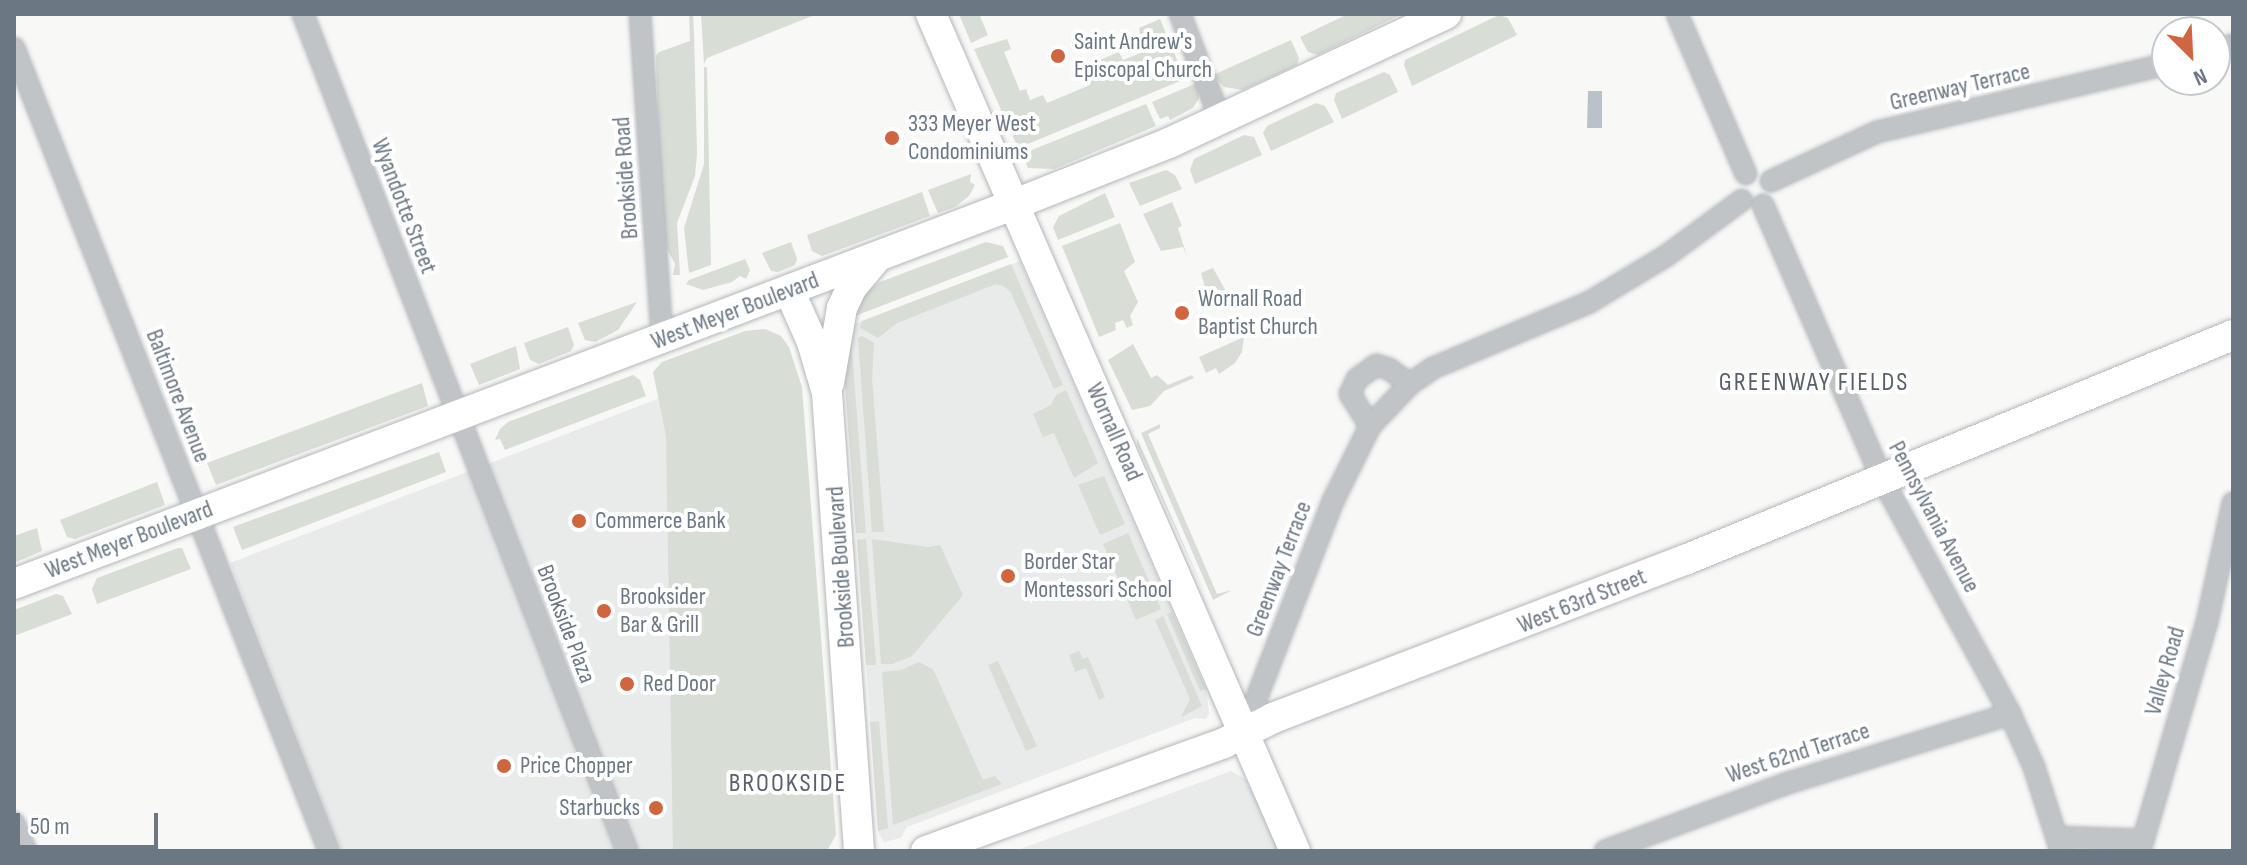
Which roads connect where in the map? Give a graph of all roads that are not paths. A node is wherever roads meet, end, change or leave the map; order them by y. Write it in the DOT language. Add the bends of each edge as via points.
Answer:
graph roads {
  1 [pos="303,14"];
  2 [pos="640,14"];
  3 [pos="931,14"];
  4 [pos="1180,14"];
  5 [pos="1677,14"];
  6 [pos="1434,16"];
  7 [pos="14,48"];
  8 [pos="2151,68"];
  9 [pos="1220,119"];
  10 [pos="1746,174"];
  11 [pos="1771,181"];
  12 [pos="1742,200"];
  13 [pos="1015,204"];
  14 [pos="1763,205"];
  15 [pos="878,256"];
  16 [pos="789,290"];
  17 [pos="2233,335"];
  18 [pos="662,339"];
  19 [pos="1410,384"];
  20 [pos="827,393"];
  21 [pos="457,417"];
  22 [pos="1370,426"];
  23 [pos="1881,477"];
  24 [pos="2233,503"];
  25 [pos="196,515"];
  26 [pos="14,584"];
  27 [pos="2010,714"];
  28 [pos="1243,733"];
  29 [pos="14,823"];
  30 [pos="2059,844"];
  31 [pos="2141,846"];
  32 [pos="26,851"];
  33 [pos="329,851"];
  34 [pos="627,851"];
  35 [pos="859,851"];
  36 [pos="926,851"];
  37 [pos="1295,851"];
  38 [pos="1605,851"];
  1 -- 21 [label="street, Wyandotte Street"];
  2 -- 18 [label="street, Brookside Road"];
  3 -- 13 [label="main road, Wornall Road"];
  4 -- 9 [label="street"];
  5 -- 10 [label="street"];
  6 -- 9 [label="main road, West Meyer Boulevard"];
  7 -- 25 [label="street, Baltimore Avenue"];
  8 -- 11 [label="street, Greenway Terrace" via="1877,132"];
  9 -- 13 [label="main road, West Meyer Boulevard"];
  10 -- 11 [label="street" via="1757,172"];
  10 -- 12 [label="street" via="1738,189"];
  11 -- 14 [label="street" via="1773,192"];
  12 -- 14 [label="street"];
  12 -- 19 [label="street, Greenway Terrace" via="1666,256 1588,303 1455,358"];
  13 -- 15 [label="main road, West Meyer Boulevard"];
  13 -- 28 [label="main road, Wornall Road"];
  14 -- 23 [label="street, Pennsylvania Avenue"];
  15 -- 16 [label="main road, West Meyer Boulevard"];
  15 -- 20 [label="main road" via="842,308"];
  16 -- 18 [label="main road, West Meyer Boulevard"];
  16 -- 20 [label="main road, Brookside Boulevard"];
  17 -- 23 [label="main road, West 63rd Street"];
  18 -- 21 [label="main road, West Meyer Boulevard"];
  19 -- 22 [label="street, Greenway Terrace"];
  19 -- 22 [label="street" via="1376,365 1357,379 1350,394"];
  20 -- 35 [label="main road, Brookside Boulevard"];
  21 -- 25 [label="main road, West Meyer Boulevard"];
  21 -- 34 [label="street, Brookside Plaza"];
  22 -- 28 [label="street, Greenway Terrace" via="1333,501"];
  23 -- 27 [label="street, Pennsylvania Avenue"];
  23 -- 28 [label="main road, West 63rd Street" via="1685,560"];
  24 -- 31 [label="street, Valley Road" via="2210,609"];
  25 -- 26 [label="main road, West Meyer Boulevard"];
  25 -- 33 [label="street, Baltimore Avenue"];
  27 -- 30 [label="street, Pennsylvania Avenue"];
  27 -- 38 [label="street, West 62nd Terrace" via="1785,784"];
  28 -- 36 [label="main road, West 63rd Street"];
  28 -- 37 [label="main road, Wornall Road"];
  29 -- 32 [label="street"];
  30 -- 31 [label="street"];
}
